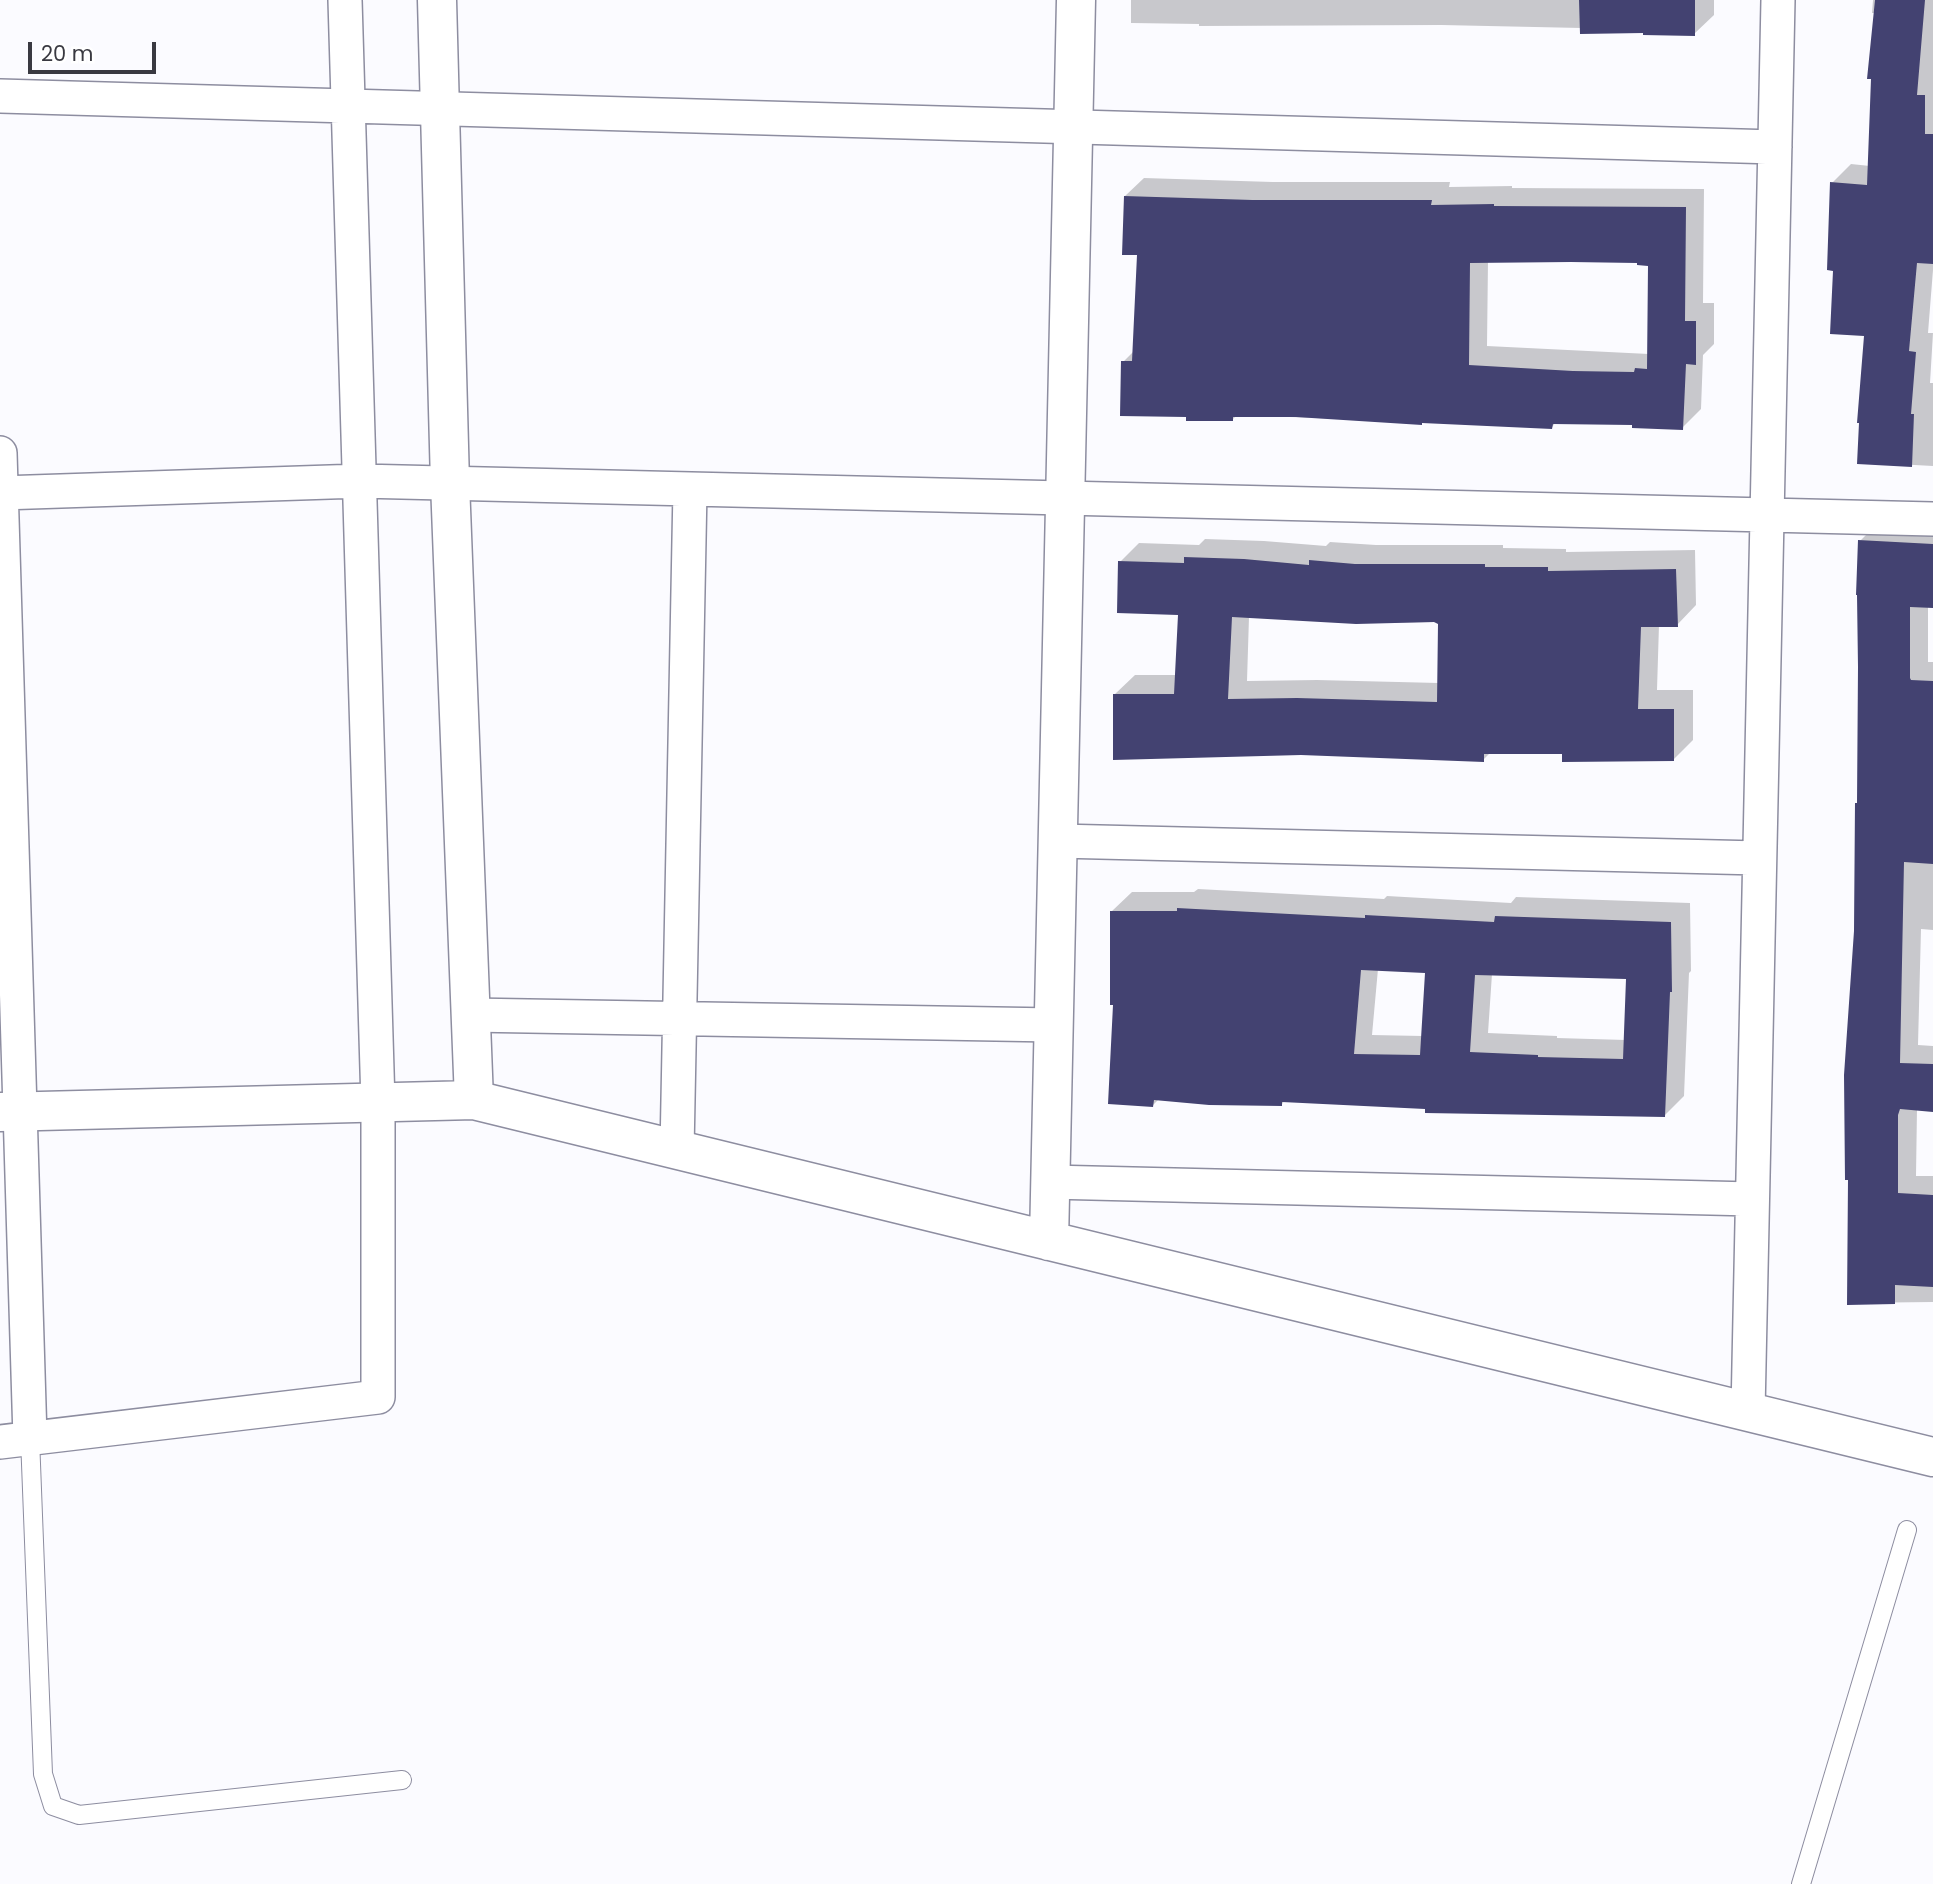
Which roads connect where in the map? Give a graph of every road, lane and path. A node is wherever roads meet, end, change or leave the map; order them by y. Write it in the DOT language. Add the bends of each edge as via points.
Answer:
graph roads {
  1 [pos="345,0"];
  2 [pos="437,0"];
  3 [pos="1076,0"];
  4 [pos="1778,0"];
  5 [pos="0,96"];
  6 [pos="348,106"];
  7 [pos="440,108"];
  8 [pos="1073,127"];
  9 [pos="1775,147"];
  10 [pos="0,453"];
  11 [pos="360,481"];
  12 [pos="450,484"];
  13 [pos="690,489"];
  14 [pos="1,493"];
  15 [pos="1065,498"];
  16 [pos="1767,515"];
  17 [pos="1933,519"];
  18 [pos="5,773"];
  19 [pos="1058,841"];
  20 [pos="1759,858"];
  21 [pos="470,1015"];
  22 [pos="680,1018"];
  23 [pos="1054,1025"];
  24 [pos="474,1100"];
  25 [pos="378,1103"];
  26 [pos="10,1111"];
  27 [pos="677,1150"];
  28 [pos="1050,1182"];
  29 [pos="1752,1199"];
  30 [pos="1049,1241"];
  31 [pos="1748,1411"];
  32 [pos="15,1440"];
  33 [pos="1933,1457"];
  34 [pos="1907,1530"];
  35 [pos="402,1780"];
  36 [pos="1801,1884"];
  1 -- 6 [label="street"];
  2 -- 7 [label="street"];
  3 -- 8 [label="street"];
  4 -- 9 [label="street"];
  5 -- 6 [label="street"];
  6 -- 7 [label="street"];
  6 -- 11 [label="street"];
  7 -- 8 [label="street"];
  7 -- 12 [label="street"];
  8 -- 9 [label="street"];
  8 -- 15 [label="street"];
  9 -- 16 [label="street"];
  10 -- 14 [label="street"];
  11 -- 12 [label="street"];
  11 -- 14 [label="street"];
  11 -- 25 [label="street"];
  12 -- 13 [label="street"];
  12 -- 21 [label="street"];
  13 -- 15 [label="street"];
  13 -- 22 [label="street"];
  14 -- 18 [label="street"];
  15 -- 16 [label="street"];
  15 -- 19 [label="street"];
  16 -- 17 [label="street"];
  16 -- 20 [label="street"];
  18 -- 26 [label="street"];
  19 -- 20 [label="street"];
  19 -- 23 [label="street"];
  20 -- 29 [label="street"];
  21 -- 22 [label="street"];
  21 -- 24 [label="street"];
  22 -- 23 [label="street"];
  22 -- 27 [label="street"];
  23 -- 28 [label="street"];
  24 -- 25 [label="street"];
  24 -- 27 [label="street"];
  25 -- 26 [label="street"];
  25 -- 32 [label="street" via="378,1397"];
  26 -- 32 [label="street"];
  27 -- 30 [label="street"];
  28 -- 29 [label="street"];
  28 -- 30 [label="street"];
  29 -- 31 [label="street"];
  30 -- 31 [label="street"];
  31 -- 33 [label="street"];
  32 -- 35 [label="lane" via="43,1774 53,1806 79,1815"];
  34 -- 36 [label="lane"];
}
